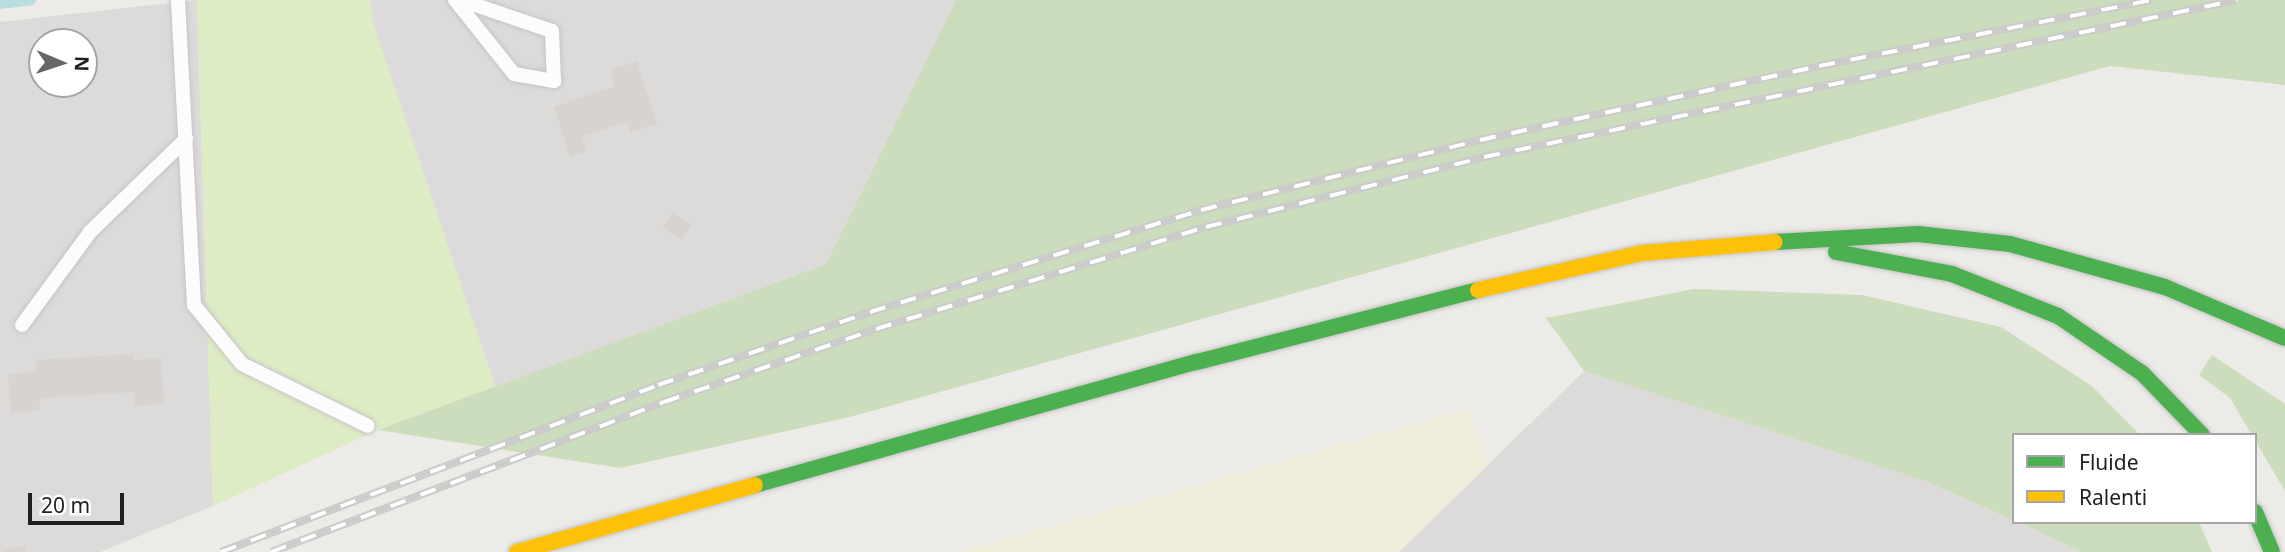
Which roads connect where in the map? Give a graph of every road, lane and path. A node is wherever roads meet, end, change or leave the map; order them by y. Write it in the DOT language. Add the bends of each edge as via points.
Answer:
graph roads {
  1 [pos="178,0"];
  2 [pos="454,0"];
  3 [pos="461,0"];
  4 [pos="186,139"];
  5 [pos="1775,242"];
  6 [pos="22,325"];
  7 [pos="2285,338"];
  8 [pos="368,426"];
  9 [pos="2200,433"];
  10 [pos="2257,517"];
  11 [pos="517,552"];
  12 [pos="2272,552"];
  1 -- 4 [label="lane"];
  2 -- 3 [label="lane" via="513,74 554,81 552,32"];
  4 -- 6 [label="lane" via="90,232"];
  4 -- 8 [label="lane" via="194,305 243,364"];
  5 -- 7 [label="main road" via="1918,234 2010,244 2165,287"];
  5 -- 9 [label="main road" via="1952,274 2009,293 2096,338 2174,402"];
  5 -- 11 [label="main road" via="1642,253 1559,269 1196,362"];
  10 -- 12 [label="main road"];
}
